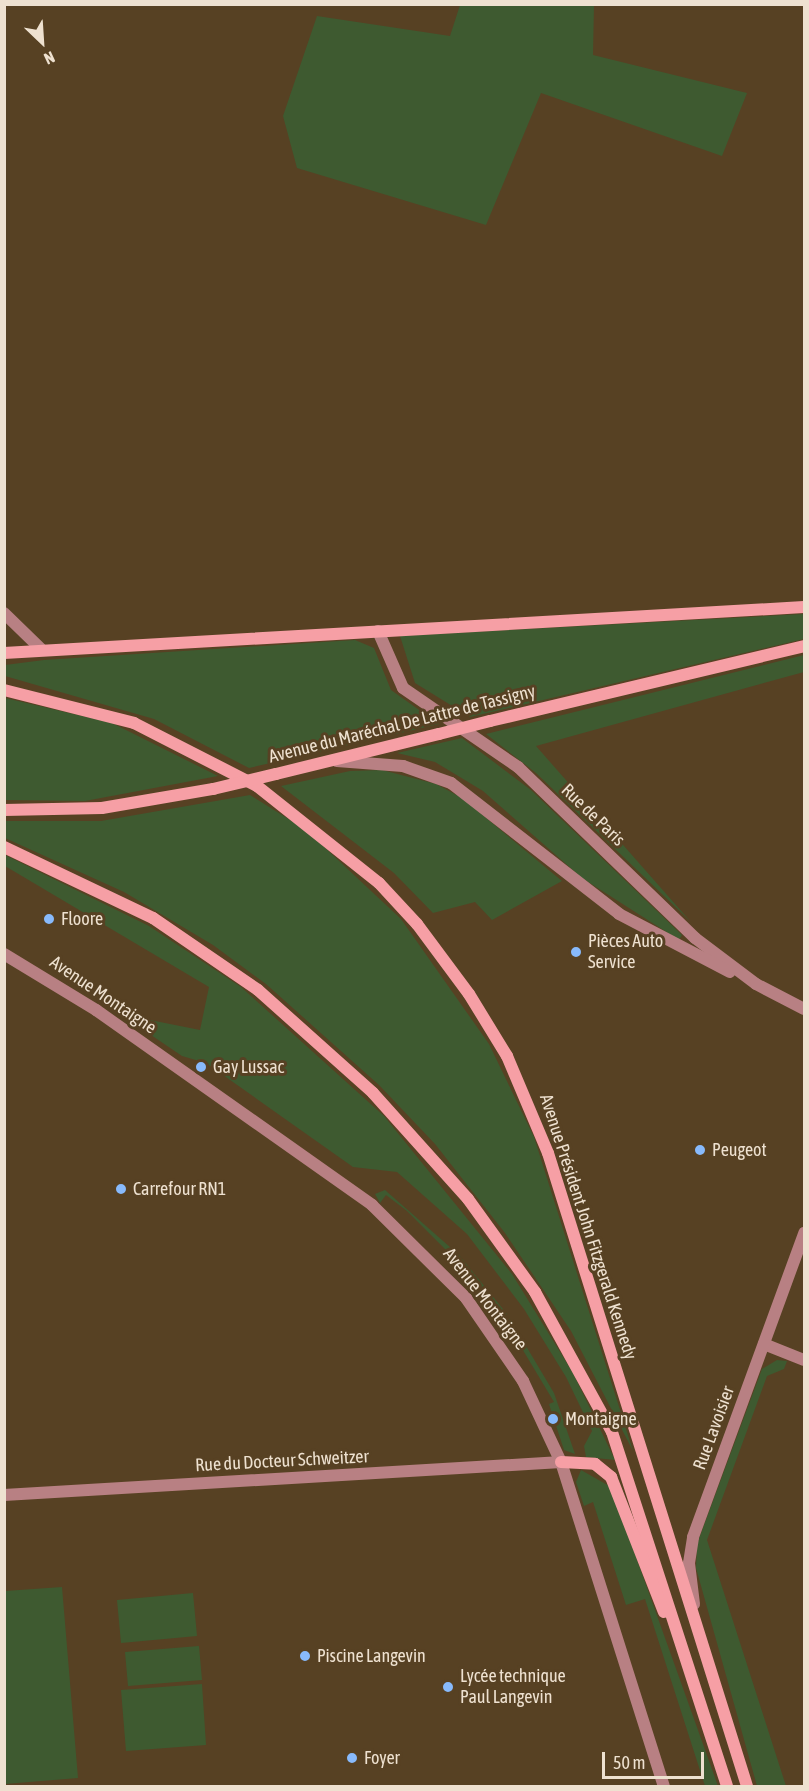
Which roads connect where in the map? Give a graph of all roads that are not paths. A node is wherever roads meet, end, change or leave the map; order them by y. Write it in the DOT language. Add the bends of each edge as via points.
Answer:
graph roads {
  1 [pos="804,607"];
  2 [pos="4,613"];
  3 [pos="378,631"];
  4 [pos="804,646"];
  5 [pos="41,649"];
  6 [pos="4,653"];
  7 [pos="4,690"];
  8 [pos="325,761"];
  9 [pos="4,810"];
  10 [pos="4,847"];
  11 [pos="4,954"];
  12 [pos="756,984"];
  13 [pos="804,1010"];
  14 [pos="804,1233"];
  15 [pos="764,1344"];
  16 [pos="804,1360"];
  17 [pos="561,1462"];
  18 [pos="4,1495"];
  19 [pos="701,1641"];
  20 [pos="694,1681"];
  21 [pos="664,1786"];
  22 [pos="727,1786"];
  23 [pos="747,1786"];
  1 -- 3 [label="main road"];
  2 -- 5 [label="street"];
  3 -- 5 [label="main road"];
  3 -- 12 [label="street, Rue de Paris" via="403,688 519,767 689,933"];
  4 -- 8 [label="main road, Avenue du Maréchal De Lattre de Tassigny, bridge"];
  5 -- 6 [label="main road"];
  7 -- 19 [label="main road, Avenue Président John Fitzgerald Kennedy" via="126,720 221,764 346,852 441,954 507,1056 541,1133"];
  8 -- 9 [label="main road, Avenue du Maréchal De Lattre de Tassigny, bridge" via="213,789 102,808"];
  8 -- 12 [label="street" via="403,766 451,783 499,815 619,914"];
  10 -- 20 [label="main road" via="137,909 229,969 352,1072 446,1172 529,1284 596,1400 636,1496"];
  11 -- 17 [label="street, Avenue Montaigne" via="96,1010 405,1233 493,1334"];
  12 -- 13 [label="street, Rue de Paris"];
  14 -- 15 [label="street, Rue Lavoisier"];
  15 -- 16 [label="street"];
  15 -- 19 [label="street, Rue Lavoisier" via="691,1545 689,1576"];
  17 -- 18 [label="street, Rue du Docteur Schweitzer"];
  17 -- 20 [label="main road" via="595,1464 615,1483"];
  17 -- 21 [label="street, Avenue Montaigne"];
  19 -- 23 [label="main road, Avenue Président John Fitzgerald Kennedy"];
  20 -- 22 [label="main road"];
}
